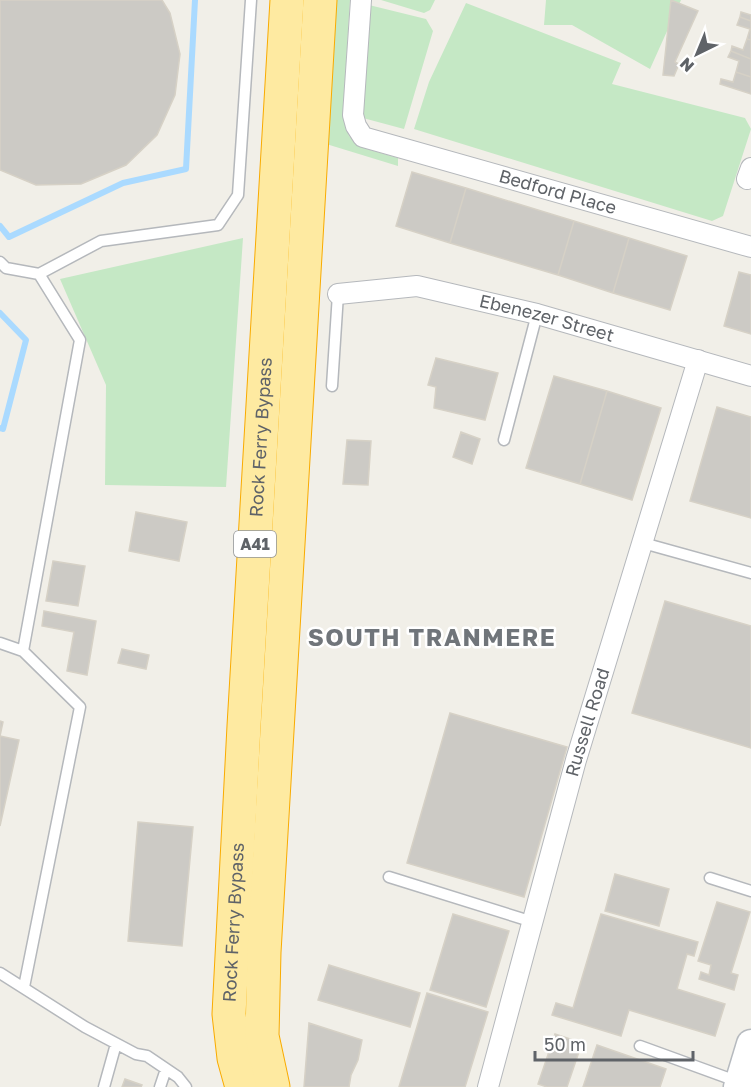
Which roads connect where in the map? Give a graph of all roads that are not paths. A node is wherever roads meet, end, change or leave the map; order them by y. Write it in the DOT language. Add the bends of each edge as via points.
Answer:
graph roads {
  1 [pos="252,0"];
  2 [pos="287,0"];
  3 [pos="320,0"];
  4 [pos="361,0"];
  5 [pos="751,248"];
  6 [pos="0,262"];
  7 [pos="39,274"];
  8 [pos="338,294"];
  9 [pos="537,314"];
  10 [pos="698,360"];
  11 [pos="751,376"];
  12 [pos="332,386"];
  13 [pos="504,440"];
  14 [pos="643,543"];
  15 [pos="751,573"];
  16 [pos="0,643"];
  17 [pos="23,651"];
  18 [pos="389,877"];
  19 [pos="710,878"];
  20 [pos="751,891"];
  21 [pos="532,921"];
  22 [pos="0,973"];
  23 [pos="24,987"];
  24 [pos="116,1044"];
  25 [pos="751,1044"];
  26 [pos="640,1046"];
  27 [pos="166,1069"];
  28 [pos="739,1085"];
  29 [pos="104,1087"];
  30 [pos="160,1087"];
  31 [pos="186,1087"];
  32 [pos="242,1087"];
  33 [pos="273,1087"];
  34 [pos="488,1087"];
  1 -- 7 [label="lane" via="238,195 218,225 101,241"];
  2 -- 32 [label="highway, Rock Ferry Bypass / A41" via="229,1014"];
  3 -- 33 [label="highway, Rock Ferry Bypass / A41" via="264,952 262,1036"];
  4 -- 5 [label="street, Bedford Place" via="353,115 363,137"];
  6 -- 7 [label="lane" via="6,268"];
  7 -- 17 [label="lane" via="80,340"];
  8 -- 9 [label="street, Ebenezer Street" via="417,286"];
  8 -- 12 [label="lane"];
  9 -- 10 [label="street, Ebenezer Street"];
  9 -- 13 [label="lane"];
  10 -- 11 [label="street, Ebenezer Street"];
  10 -- 14 [label="street, Russell Road"];
  14 -- 15 [label="lane"];
  14 -- 21 [label="street, Russell Road" via="576,760"];
  16 -- 17 [label="lane"];
  17 -- 23 [label="lane" via="80,707"];
  18 -- 21 [label="lane"];
  19 -- 20 [label="lane"];
  21 -- 34 [label="street, Russell Road"];
  22 -- 23 [label="lane"];
  23 -- 24 [label="lane"];
  24 -- 27 [label="lane" via="147,1056"];
  24 -- 29 [label="lane"];
  25 -- 28 [label="main road"];
  26 -- 28 [label="lane"];
  27 -- 30 [label="lane"];
  27 -- 31 [label="lane"];
}
